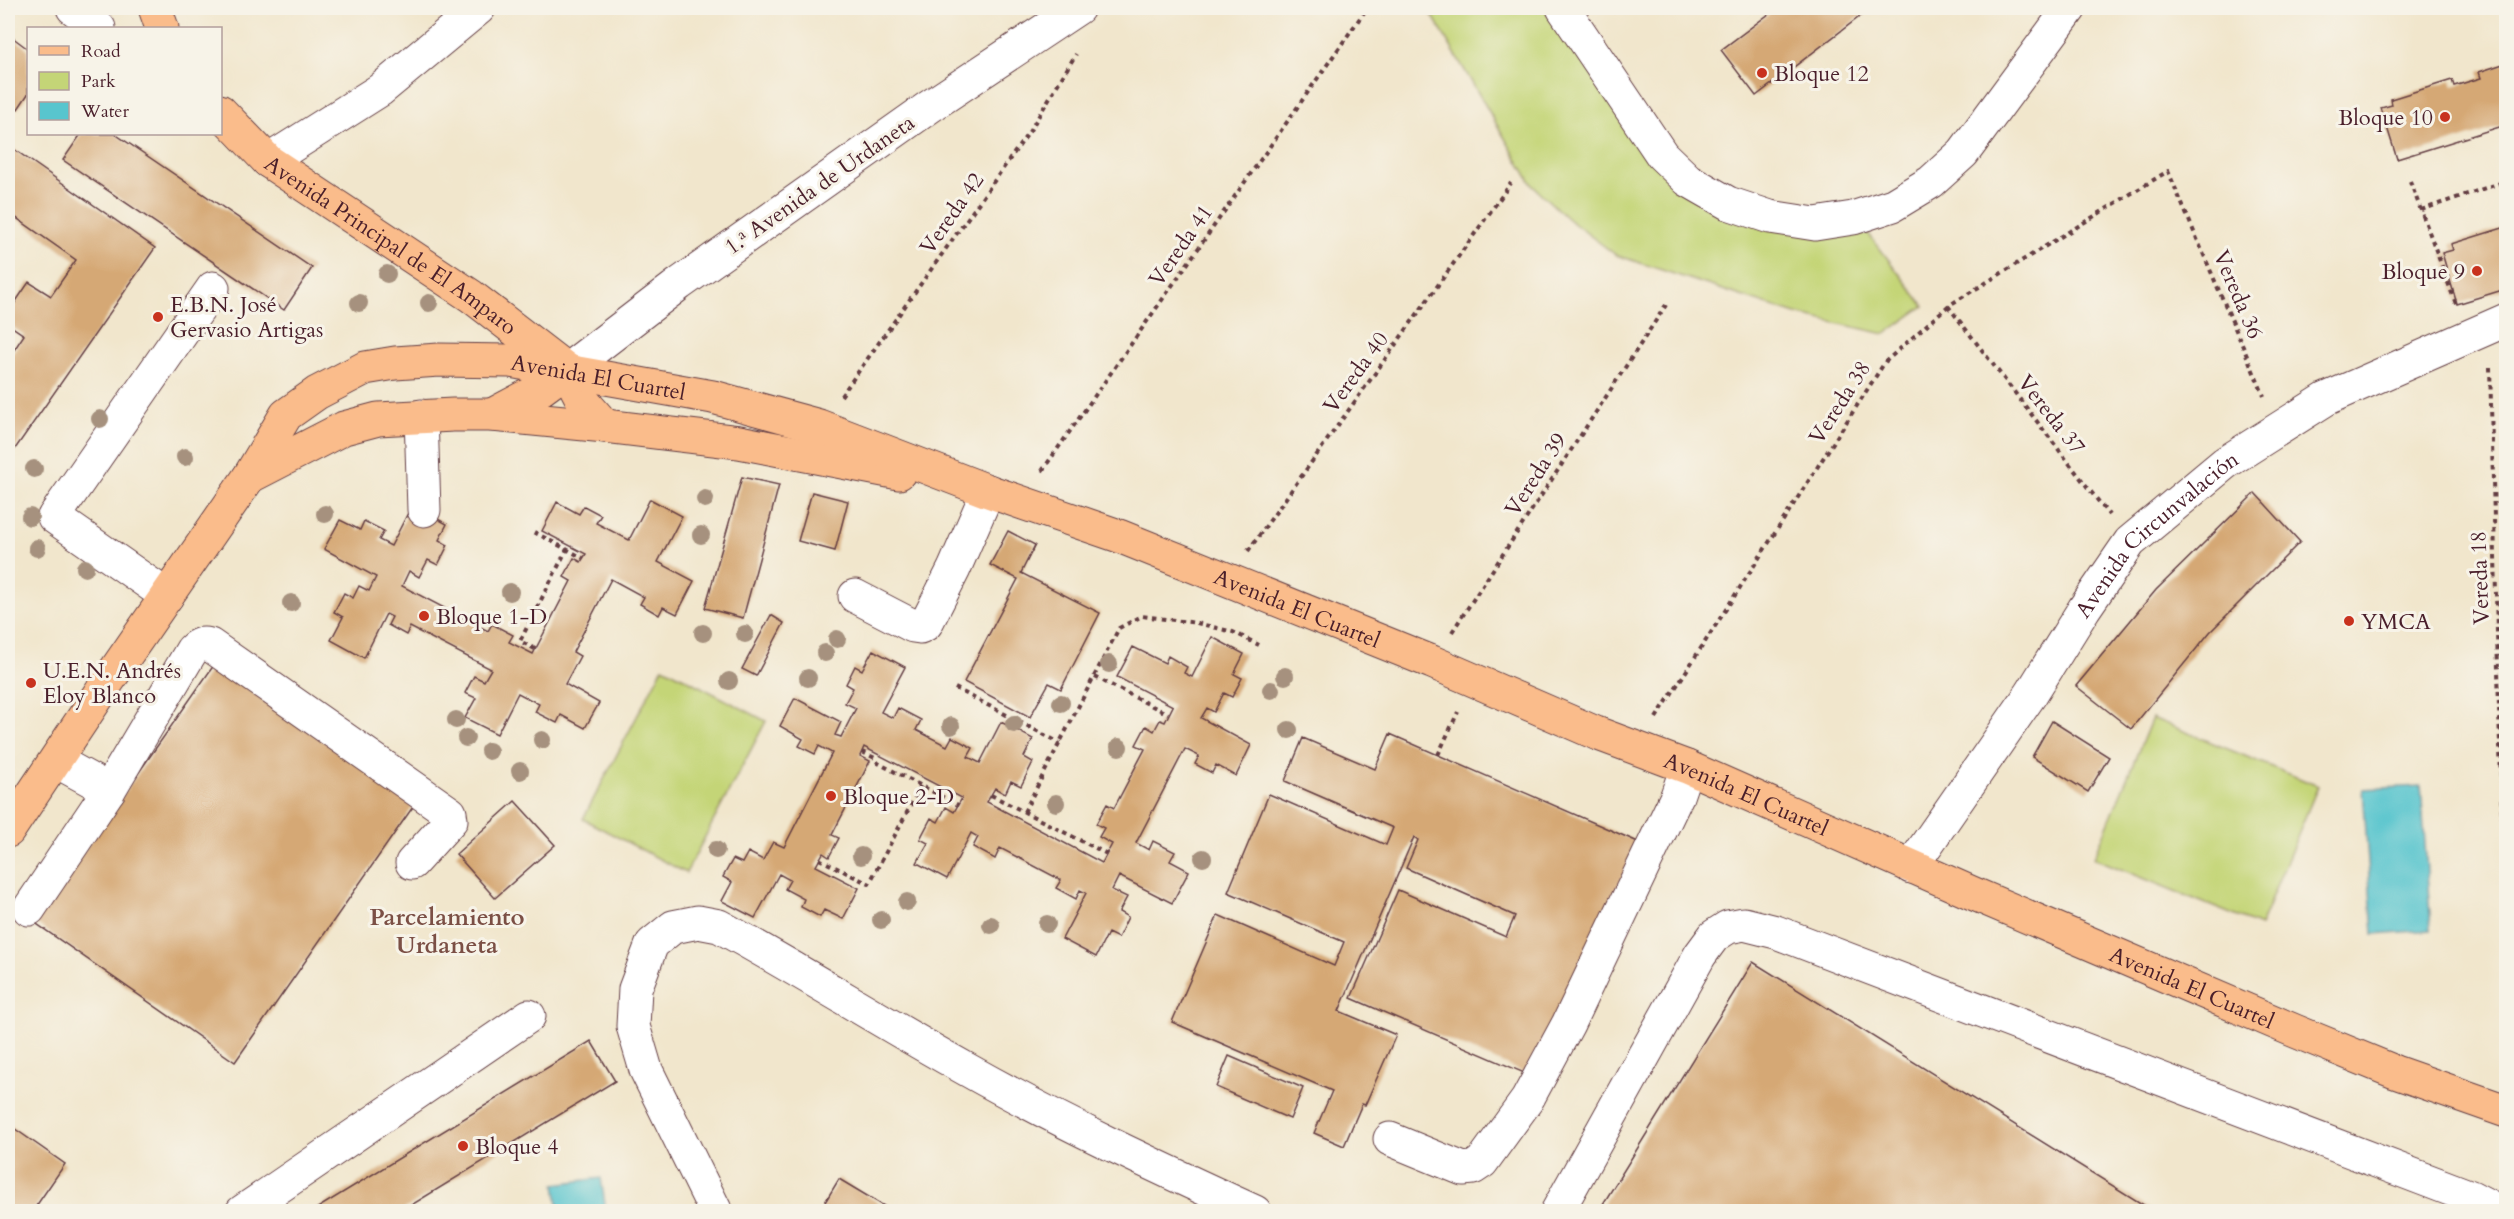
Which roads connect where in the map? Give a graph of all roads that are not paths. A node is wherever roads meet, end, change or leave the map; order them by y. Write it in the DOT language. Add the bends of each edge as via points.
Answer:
graph roads {
  1 [pos="74,8"];
  2 [pos="155,8"];
  3 [pos="479,8"];
  4 [pos="1078,8"];
  5 [pos="1563,8"];
  6 [pos="2070,8"];
  7 [pos="98,27"];
  8 [pos="162,27"];
  9 [pos="222,113"];
  10 [pos="268,161"];
  11 [pos="213,288"];
  12 [pos="2488,328"];
  13 [pos="567,370"];
  14 [pos="492,415"];
  15 [pos="421,416"];
  16 [pos="605,426"];
  17 [pos="249,477"];
  18 [pos="984,490"];
  19 [pos="424,510"];
  20 [pos="167,596"];
  21 [pos="855,596"];
  22 [pos="56,761"];
  23 [pos="1687,767"];
  24 [pos="109,790"];
  25 [pos="8,831"];
  26 [pos="412,863"];
  27 [pos="1911,867"];
  28 [pos="29,909"];
  29 [pos="529,1016"];
  30 [pos="2506,1111"];
  31 [pos="1390,1139"];
  32 [pos="242,1212"];
  33 [pos="716,1212"];
  34 [pos="1255,1212"];
  35 [pos="1557,1212"];
  36 [pos="2500,1212"];
  1 -- 7 [label="street"];
  2 -- 8 [label="main road"];
  3 -- 10 [label="street" via="380,90"];
  4 -- 13 [label="street, 1.ª Avenida de Urdaneta" via="736,243"];
  5 -- 6 [label="street" via="1662,155 1688,180 1728,203 1759,214 1815,224 1854,218 1893,205 1931,182 1963,153"];
  9 -- 10 [label="main road, Avenida Principal de El Amparo"];
  10 -- 13 [label="main road, Avenida Principal de El Amparo" via="471,296"];
  11 -- 20 [label="street" via="54,518"];
  12 -- 27 [label="street, Avenida Circunvalación" via="2326,399 2225,463 2130,542"];
  13 -- 14 [label="main road"];
  13 -- 16 [label="main road" via="583,401"];
  13 -- 17 [label="main road, Avenida El Cuartel" via="510,361 440,360 365,368 286,414"];
  13 -- 18 [label="main road, Avenida El Cuartel" via="713,397 819,426"];
  14 -- 15 [label="main road, Avenida El Cuartel"];
  14 -- 16 [label="main road, Avenida El Cuartel"];
  15 -- 17 [label="main road, Avenida El Cuartel" via="378,419 344,428"];
  15 -- 19 [label="street"];
  16 -- 18 [label="main road, Avenida El Cuartel" via="740,442"];
  17 -- 20 [label="main road, Avenida El Cuartel"];
  18 -- 21 [label="street" via="954,568 926,624 913,626"];
  18 -- 23 [label="main road, Avenida El Cuartel" via="1119,536"];
  20 -- 22 [label="main road, Avenida El Cuartel"];
  22 -- 24 [label="street"];
  22 -- 25 [label="main road, Avenida El Cuartel"];
  23 -- 27 [label="main road, Avenida El Cuartel"];
  23 -- 31 [label="street" via="1677,796 1568,1024 1527,1100 1482,1162 1463,1169"];
  24 -- 26 [label="street" via="192,650 198,645 210,645 450,813 451,820"];
  24 -- 28 [label="street"];
  27 -- 30 [label="main road, Avenida El Cuartel" via="2395,1072"];
  29 -- 32 [label="street"];
  33 -- 34 [label="street" via="646,1070 633,1026 635,989 652,944 674,927 698,922 729,931 1059,1119"];
  35 -- 36 [label="street" via="1700,956 1714,936 1728,927 1744,924 1776,932 1897,978 2471,1197"];
}
